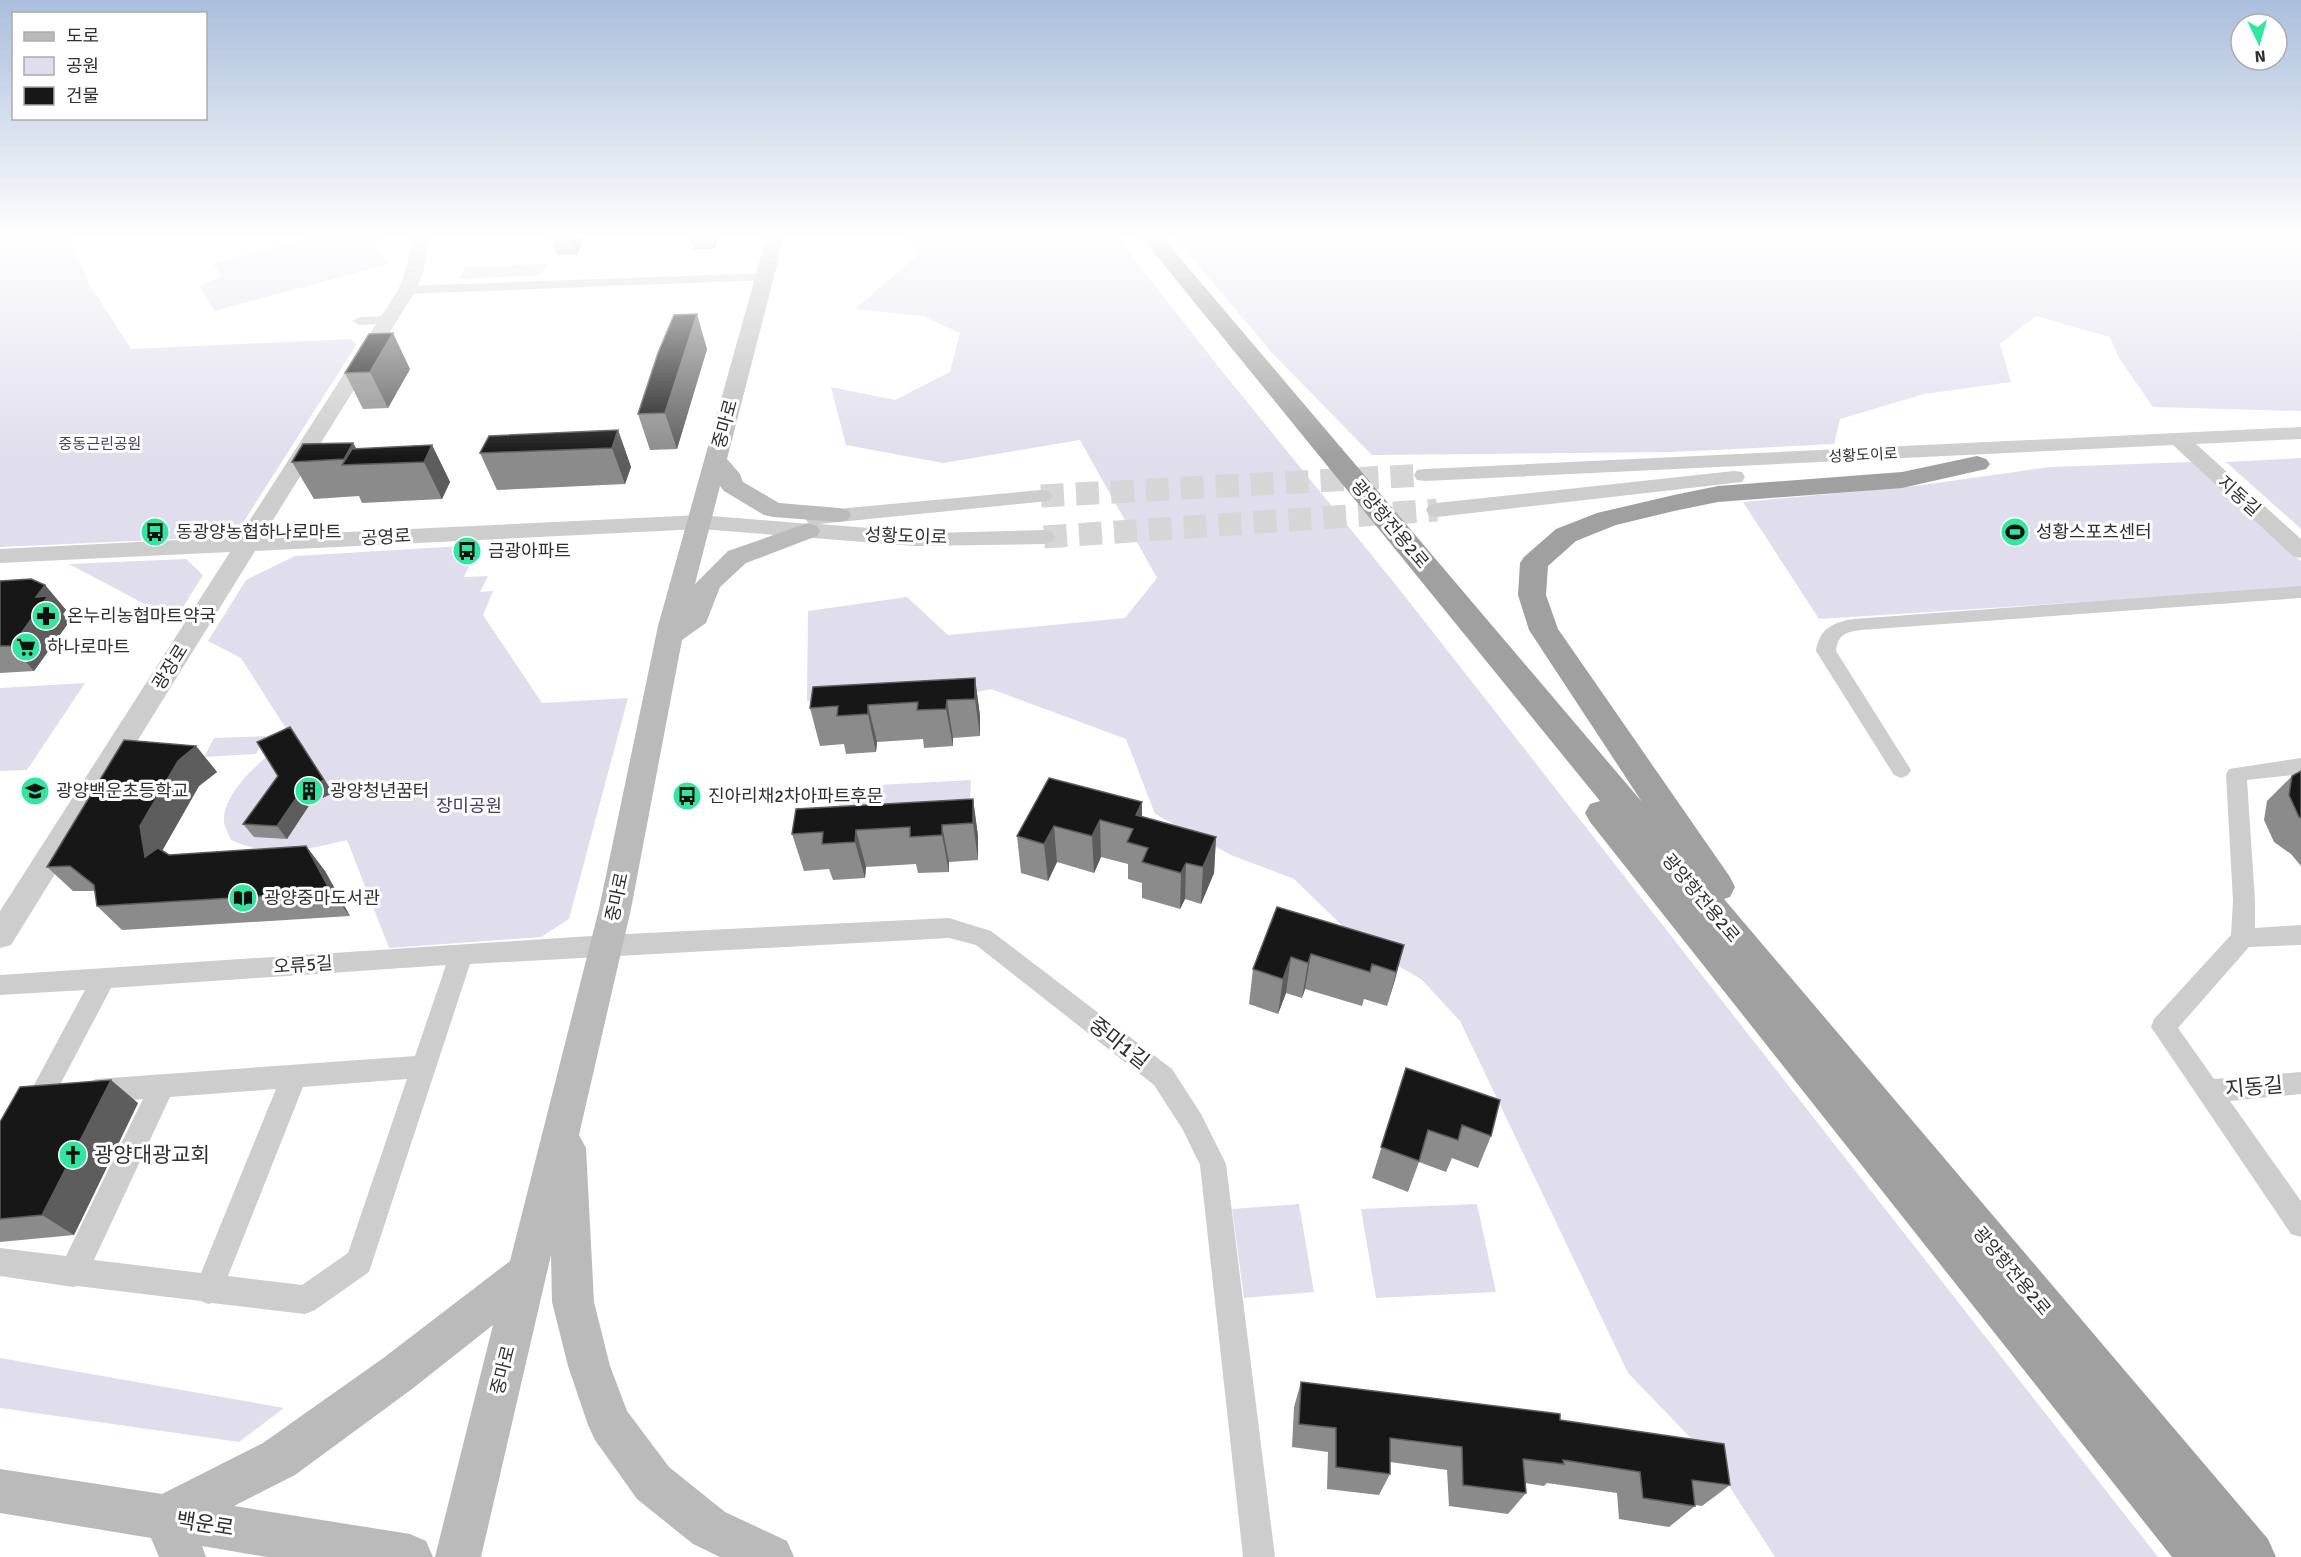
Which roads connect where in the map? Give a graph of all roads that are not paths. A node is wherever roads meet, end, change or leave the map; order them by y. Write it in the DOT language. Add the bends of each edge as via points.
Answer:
graph roads {
  1 [pos="394,311"];
  2 [pos="755,311"];
  3 [pos="1195,311"];
  4 [pos="1212,311"];
  5 [pos="388,320"];
  6 [pos="359,321"];
  7 [pos="2301,433"];
  8 [pos="2184,446"];
  9 [pos="2301,447"];
  10 [pos="716,459"];
  11 [pos="1977,464"];
  12 [pos="1425,475"];
  13 [pos="1041,496"];
  14 [pos="1437,510"];
  15 [pos="838,515"];
  16 [pos="700,522"];
  17 [pos="768,525"];
  18 [pos="808,531"];
  19 [pos="1044,537"];
  20 [pos="248,544"];
  21 [pos="2301,551"];
  22 [pos="0,556"];
  23 [pos="2301,592"];
  24 [pos="669,636"];
  25 [pos="2301,766"];
  26 [pos="1901,770"];
  27 [pos="2301,935"];
  28 [pos="0,936"];
  29 [pos="2243,938"];
  30 [pos="606,945"];
  31 [pos="461,955"];
  32 [pos="104,978"];
  33 [pos="0,985"];
  34 [pos="1820,1041"];
  35 [pos="422,1067"];
  36 [pos="294,1077"];
  37 [pos="2301,1083"];
  38 [pos="162,1086"];
  39 [pos="2207,1091"];
  40 [pos="41,1096"];
  41 [pos="566,1113"];
  42 [pos="21,1133"];
  43 [pos="2301,1224"];
  44 [pos="0,1262"];
  45 [pos="73,1273"];
  46 [pos="527,1273"];
  47 [pos="208,1290"];
  48 [pos="0,1491"];
  49 [pos="165,1517"];
  50 [pos="2196,1547"];
  51 [pos="183,1557"];
  52 [pos="410,1557"];
  53 [pos="458,1557"];
  54 [pos="771,1557"];
  55 [pos="1259,1557"];
  56 [pos="2250,1557"];
  1 -- 5 [label="street, 광장로"];
  2 -- 10 [label="main road, 중마로"];
  3 -- 50 [label="highway, 광양항전용2로"];
  4 -- 34 [label="highway, 광양항전용2로"];
  5 -- 6 [label="street"];
  5 -- 20 [label="street, 광장로"];
  7 -- 8 [label="street, 성황도이로"];
  8 -- 9 [label="street, 성황도이로"];
  8 -- 11 [label="street, 성황도이로"];
  8 -- 12 [label="street, 성황도이로"];
  8 -- 21 [label="street, 지동길"];
  10 -- 15 [label="main road" via="732,486 773,510"];
  10 -- 16 [label="main road, 중마로"];
  11 -- 14 [label="street, 성황도이로" via="1726,478"];
  11 -- 34 [label="highway" via="1902,480 1718,494 1674,503 1607,519 1566,535 1534,563 1532,595 1544,630"];
  13 -- 15 [label="street, 성황도이로"];
  15 -- 17 [label="street, 성황도이로"];
  16 -- 17 [label="street, 성황도이로"];
  16 -- 20 [label="street, 공영로"];
  16 -- 24 [label="main road, 중마로"];
  17 -- 18 [label="street, 성황도이로"];
  18 -- 19 [label="street, 성황도이로" via="917,539"];
  18 -- 24 [label="main road" via="737,556 708,584 697,617"];
  20 -- 22 [label="street, 공영로"];
  20 -- 28 [label="street, 광장로"];
  23 -- 26 [label="street" via="1842,626 1828,635 1826,651"];
  24 -- 30 [label="main road, 중마로"];
  25 -- 29 [label="street" via="2236,774"];
  27 -- 29 [label="street"];
  29 -- 39 [label="street" via="2163,1028"];
  30 -- 31 [label="street, 오류5길"];
  30 -- 41 [label="main road, 중마로"];
  30 -- 55 [label="street, 중마1길" via="949,928 983,938 1163,1077 1213,1164"];
  31 -- 32 [label="street, 오류5길"];
  31 -- 35 [label="street"];
  32 -- 33 [label="street, 오류5길"];
  32 -- 40 [label="street"];
  34 -- 56 [label="highway, 광양항전용2로"];
  35 -- 36 [label="street"];
  35 -- 47 [label="street" via="359,1262 305,1300"];
  36 -- 38 [label="street"];
  36 -- 47 [label="street"];
  37 -- 39 [label="street, 지동길"];
  38 -- 40 [label="street"];
  38 -- 45 [label="street"];
  39 -- 43 [label="street"];
  40 -- 42 [label="street"];
  41 -- 46 [label="main road, 중마로"];
  41 -- 54 [label="main road" via="573,1302 589,1366 610,1425 653,1483 709,1528"];
  44 -- 45 [label="street"];
  45 -- 47 [label="street"];
  46 -- 49 [label="main road" via="279,1459"];
  46 -- 53 [label="main road, 중마로"];
  48 -- 49 [label="main road, 백운로"];
  49 -- 51 [label="main road"];
  49 -- 52 [label="main road, 백운로"];
}
